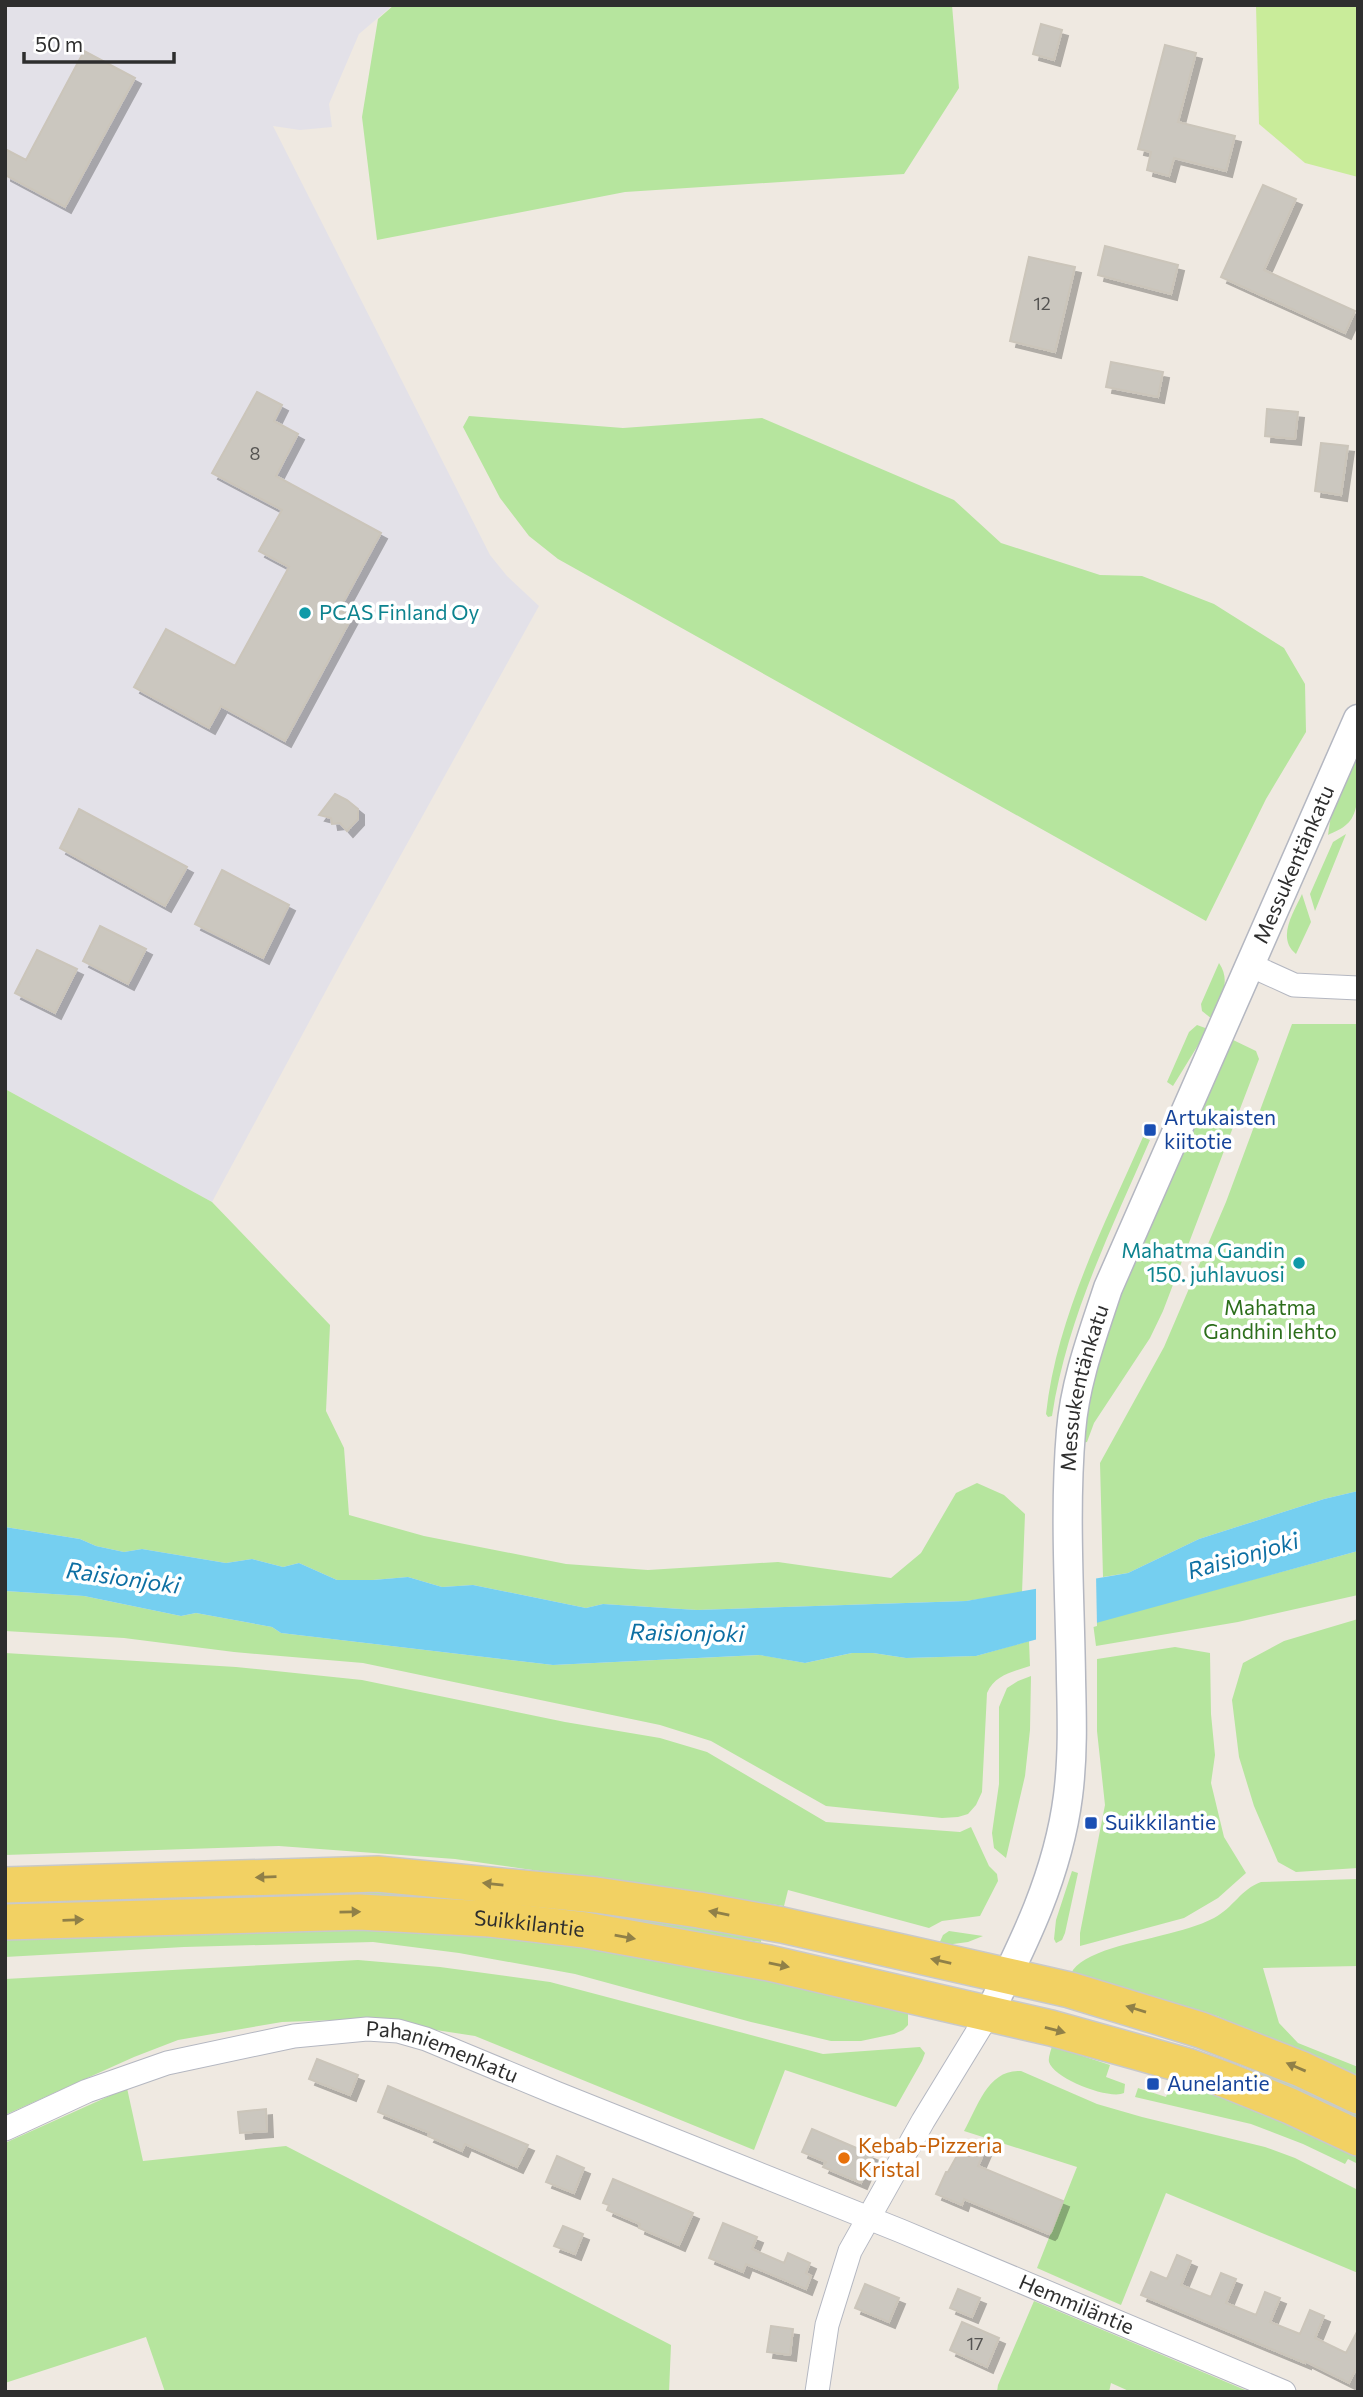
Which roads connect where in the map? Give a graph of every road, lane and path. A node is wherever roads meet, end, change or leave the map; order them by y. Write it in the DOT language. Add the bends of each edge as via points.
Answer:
graph roads {
  1 [pos="1358,719"];
  2 [pos="1250,965"];
  3 [pos="1358,988"];
  4 [pos="5,1885"];
  5 [pos="5,1922"];
  6 [pos="1008,1976"];
  7 [pos="989,2013"];
  8 [pos="1358,2096"];
  9 [pos="5,2129"];
  10 [pos="1358,2138"];
  11 [pos="867,2218"];
  12 [pos="817,2392"];
  13 [pos="1284,2392"];
  1 -- 2 [label="street, Messukentänkatu"];
  2 -- 3 [label="street" via="1294,985"];
  2 -- 6 [label="street, Messukentänkatu" via="1108,1287 1079,1379 1071,1429 1069,1794 1037,1915"];
  6 -- 4 [label="main road, Suikkilantie, one-way" via="699,1910 442,1879 377,1874"];
  5 -- 7 [label="main road, Suikkilantie, one-way" via="359,1912 489,1919 688,1947"];
  6 -- 7 [label="street, Messukentänkatu"];
  8 -- 6 [label="main road, Suikkilantie, one-way" via="1202,2030"];
  7 -- 10 [label="main road, Suikkilantie, one-way" via="1187,2066"];
  7 -- 11 [label="street"];
  9 -- 11 [label="street, Pahaniemenkatu" via="87,2091 167,2063 294,2036 398,2031"];
  11 -- 12 [label="street" via="850,2251 827,2325"];
  11 -- 13 [label="street, Hemmiläntie"];
}
